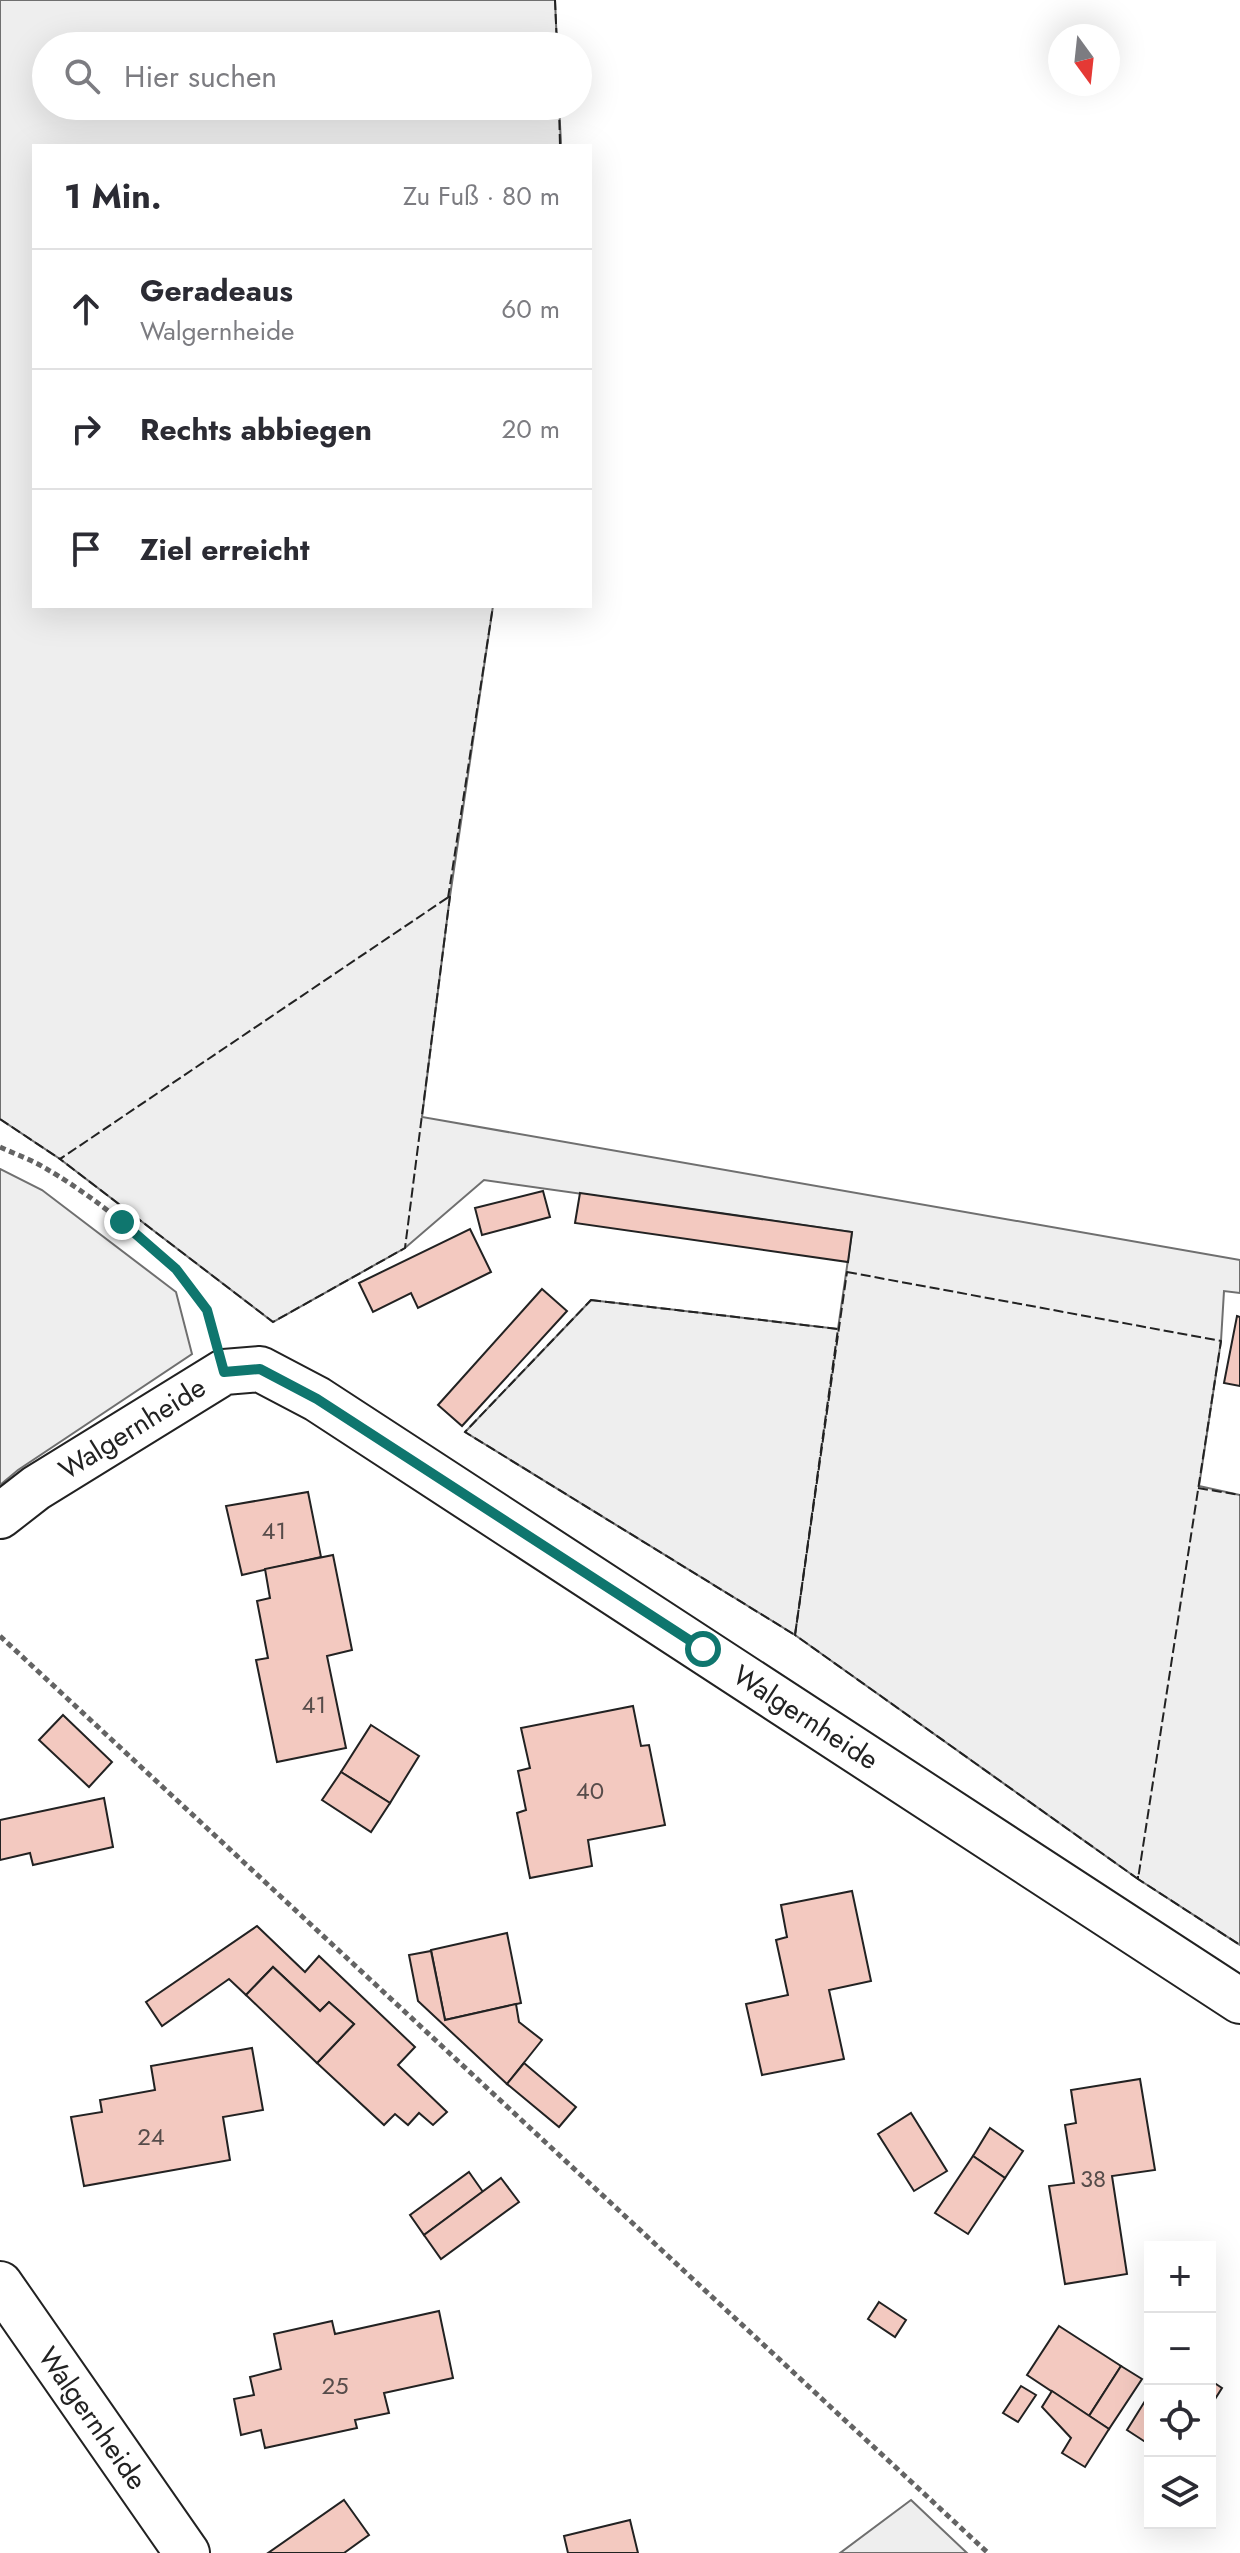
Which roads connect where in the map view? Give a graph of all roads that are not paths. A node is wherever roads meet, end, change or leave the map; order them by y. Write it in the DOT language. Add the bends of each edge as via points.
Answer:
graph roads {
  1 [pos="0,1516"];
  2 [pos="1240,2001"];
  3 [pos="0,2284"];
  4 [pos="187,2553"];
  1 -- 2 [label="street, Walgernheide" via="36,1488 224,1372 260,1369 317,1399"];
  3 -- 4 [label="street, Walgernheide"];
}
